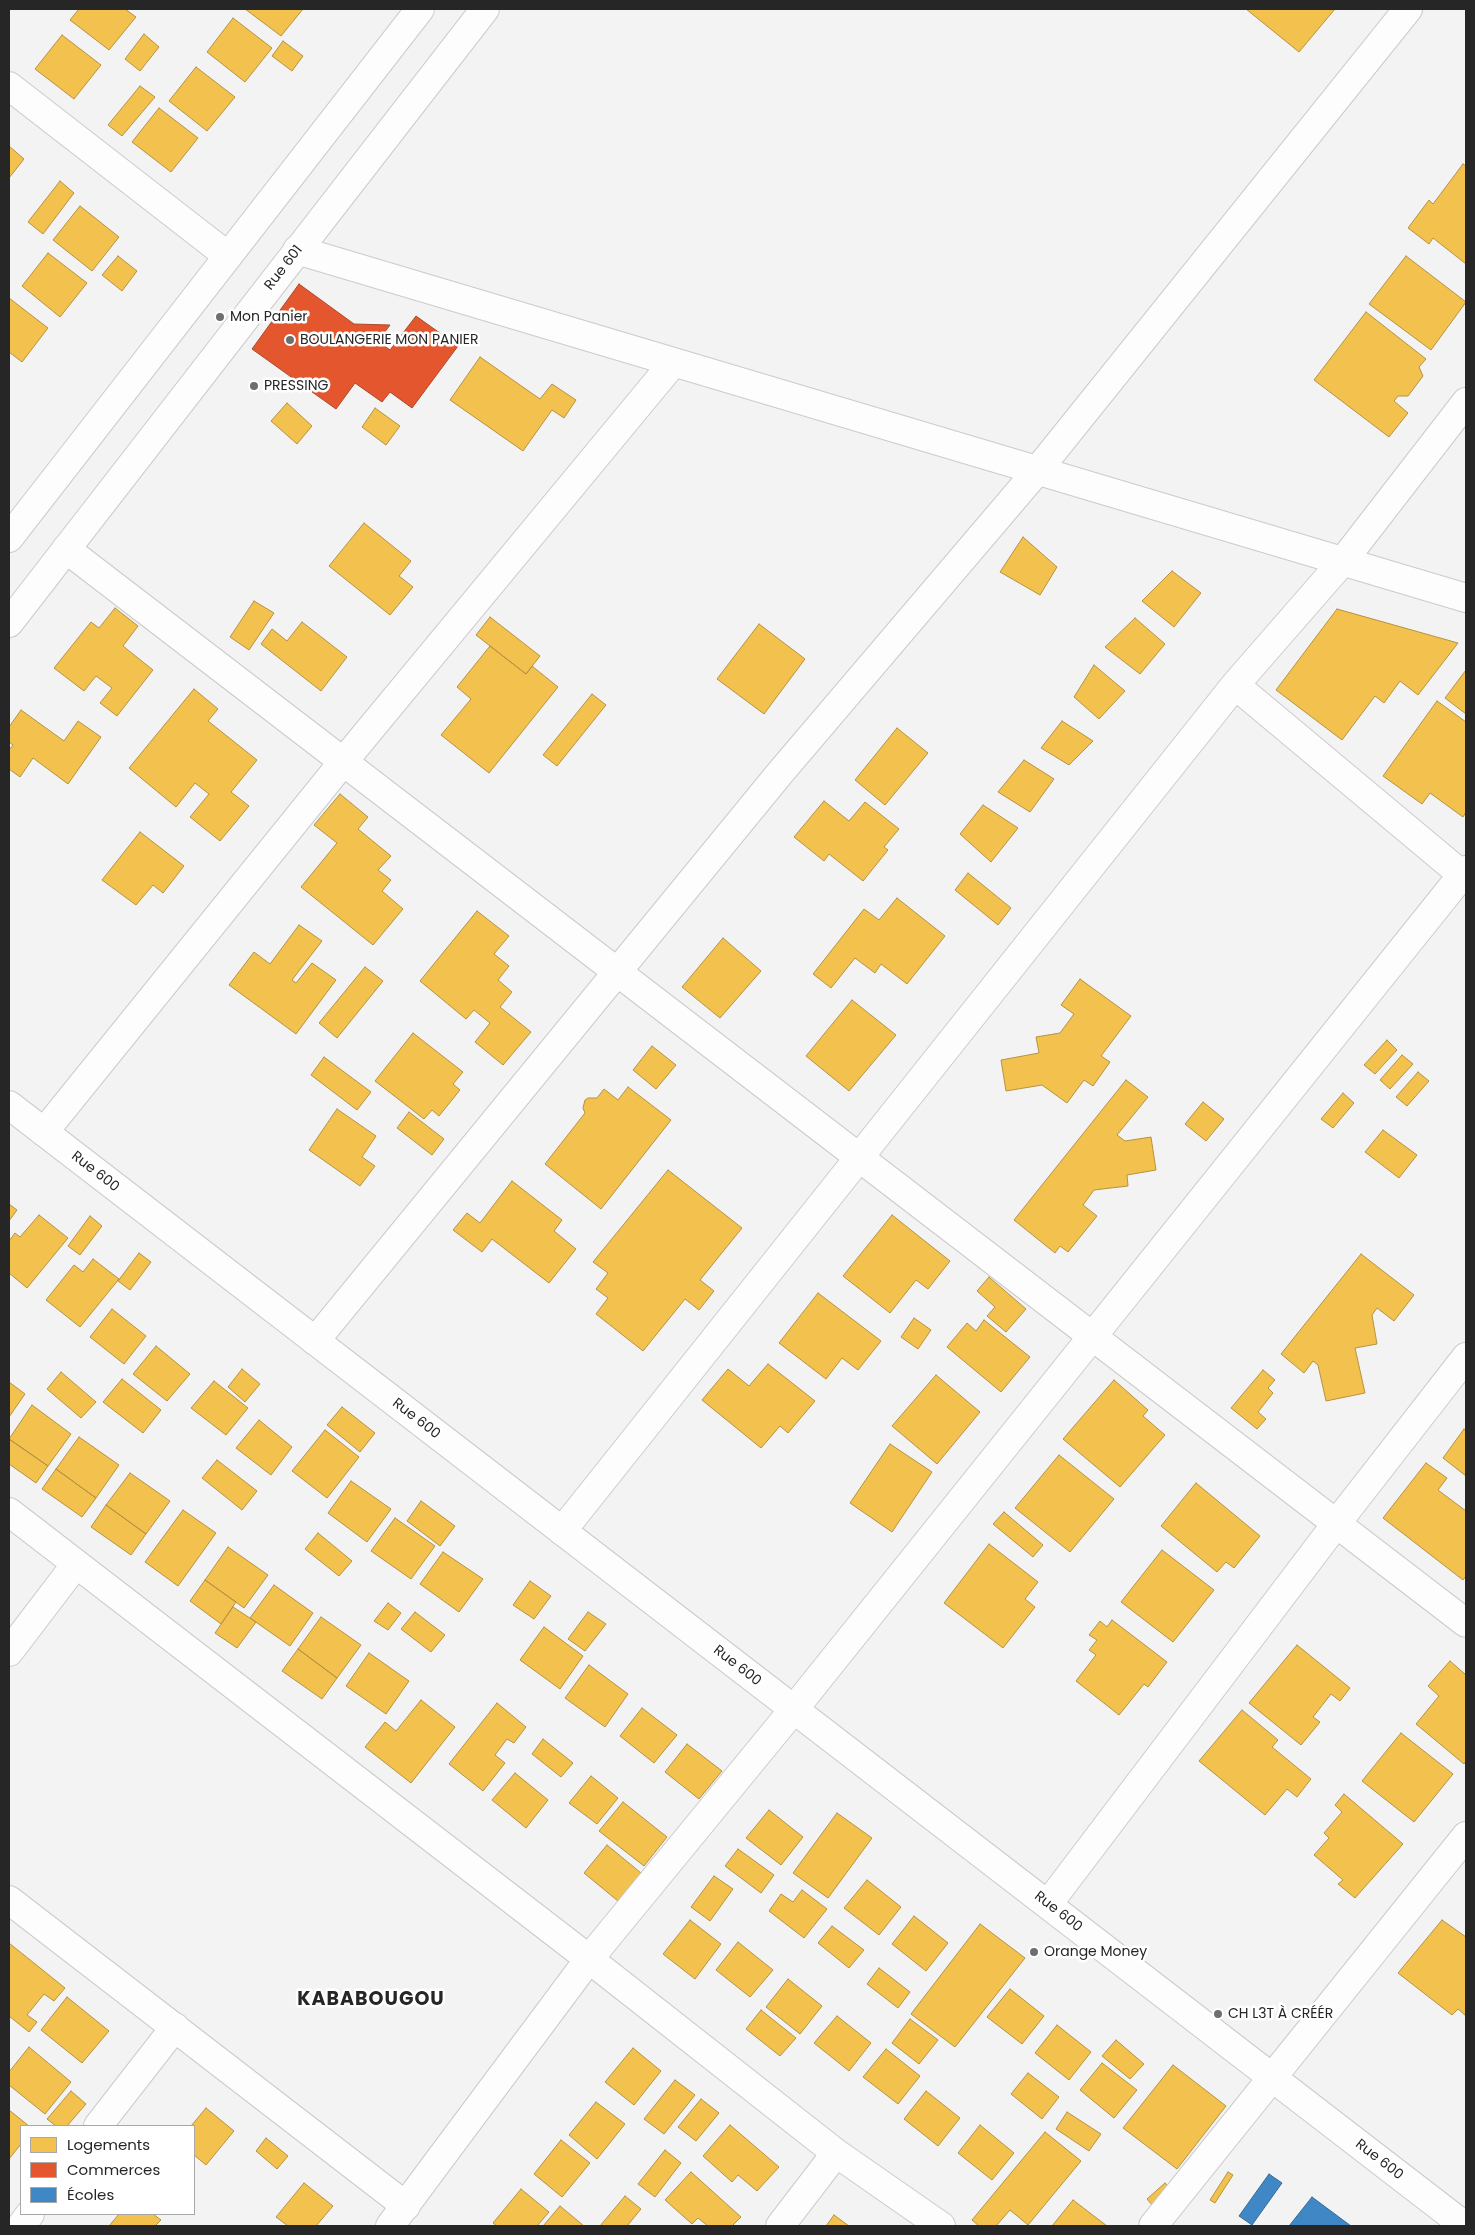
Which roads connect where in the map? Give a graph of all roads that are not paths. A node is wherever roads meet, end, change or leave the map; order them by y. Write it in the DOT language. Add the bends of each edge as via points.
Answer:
graph roads {
  1 [pos="420,9"];
  2 [pos="485,9"];
  3 [pos="1408,9"];
  4 [pos="9,86"];
  5 [pos="298,250"];
  6 [pos="228,256"];
  7 [pos="673,363"];
  8 [pos="1466,402"];
  9 [pos="1037,471"];
  10 [pos="9,538"];
  11 [pos="66,549"];
  12 [pos="1342,561"];
  13 [pos="1466,598"];
  14 [pos="9,623"];
  15 [pos="1235,685"];
  16 [pos="343,762"];
  17 [pos="1465,874"];
  18 [pos="617,972"];
  19 [pos="9,1105"];
  20 [pos="44,1132"];
  21 [pos="858,1157"];
  22 [pos="1092,1337"];
  23 [pos="316,1341"];
  24 [pos="1466,1356"];
  25 [pos="9,1512"];
  26 [pos="1336,1524"];
  27 [pos="562,1530"];
  28 [pos="76,1564"];
  29 [pos="1466,1623"];
  30 [pos="9,1652"];
  31 [pos="794,1709"];
  32 [pos="1466,1836"];
  33 [pos="9,1900"];
  34 [pos="1048,1904"];
  35 [pos="589,1959"];
  36 [pos="175,2027"];
  37 [pos="1272,2077"];
  38 [pos="99,2125"];
  39 [pos="836,2153"];
  40 [pos="29,2215"];
  41 [pos="398,2216"];
  42 [pos="21,2226"];
  43 [pos="780,2226"];
  44 [pos="941,2226"];
  45 [pos="1153,2226"];
  46 [pos="1465,2226"];
  1 -- 6 [label="street"];
  2 -- 5 [label="street, Rue 601"];
  3 -- 9 [label="street"];
  4 -- 6 [label="street"];
  5 -- 7 [label="street"];
  5 -- 11 [label="street, Rue 601"];
  6 -- 10 [label="street"];
  7 -- 9 [label="street"];
  7 -- 16 [label="street"];
  8 -- 12 [label="street"];
  9 -- 12 [label="street"];
  9 -- 18 [label="street" via="780,773"];
  11 -- 14 [label="street, Rue 601"];
  11 -- 16 [label="street"];
  12 -- 13 [label="street"];
  12 -- 15 [label="street"];
  15 -- 17 [label="street"];
  15 -- 21 [label="street"];
  16 -- 18 [label="street"];
  16 -- 20 [label="street"];
  17 -- 22 [label="street"];
  18 -- 21 [label="street"];
  18 -- 23 [label="street"];
  19 -- 20 [label="street, Rue 600"];
  20 -- 23 [label="street, Rue 600"];
  21 -- 22 [label="street"];
  21 -- 27 [label="street"];
  22 -- 26 [label="street"];
  22 -- 31 [label="street"];
  23 -- 27 [label="street, Rue 600"];
  24 -- 26 [label="street"];
  25 -- 28 [label="street"];
  26 -- 29 [label="street"];
  26 -- 34 [label="street"];
  27 -- 31 [label="street, Rue 600"];
  28 -- 30 [label="street"];
  28 -- 35 [label="street"];
  31 -- 34 [label="street, Rue 600"];
  31 -- 35 [label="street"];
  32 -- 37 [label="street"];
  33 -- 36 [label="street"];
  34 -- 37 [label="street, Rue 600"];
  35 -- 39 [label="street"];
  35 -- 41 [label="street"];
  36 -- 38 [label="street"];
  36 -- 41 [label="street"];
  37 -- 45 [label="street"];
  37 -- 46 [label="street, Rue 600"];
  39 -- 43 [label="street"];
  39 -- 44 [label="street"];
  40 -- 42 [label="street"];
}
